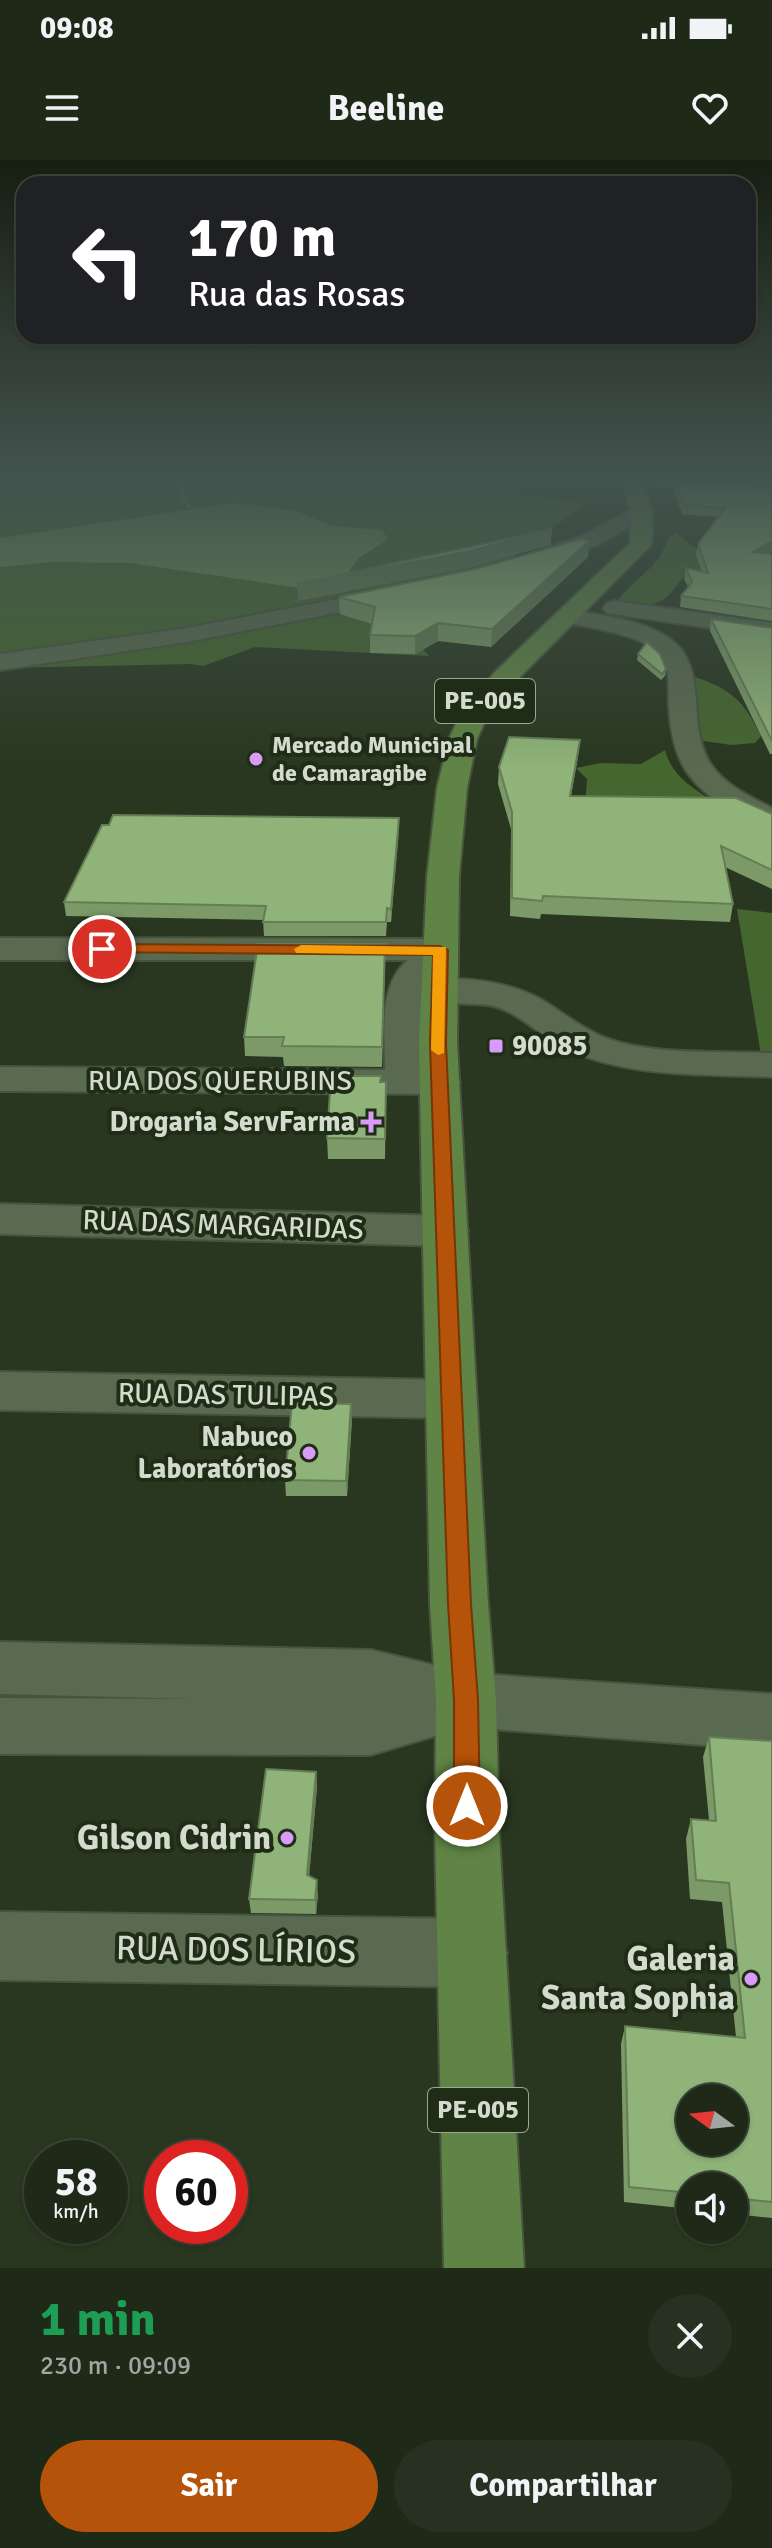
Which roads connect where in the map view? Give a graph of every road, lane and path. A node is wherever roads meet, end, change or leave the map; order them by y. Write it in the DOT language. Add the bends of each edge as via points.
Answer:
graph roads {
  1 [pos="615,572"];
  2 [pos="426,587"];
  3 [pos="574,610"];
  4 [pos="772,630"];
  5 [pos="5,677"];
  6 [pos="772,820"];
  7 [pos="0,949"];
  8 [pos="440,967"];
  9 [pos="770,1065"];
  10 [pos="0,1079"];
  11 [pos="423,1082"];
  12 [pos="0,1219"];
  13 [pos="446,1231"];
  14 [pos="0,1391"];
  15 [pos="452,1399"];
  16 [pos="0,1668"];
  17 [pos="466,1700"];
  18 [pos="772,1722"];
  19 [pos="0,1726"];
  20 [pos="0,1946"];
  21 [pos="473,1953"];
  22 [pos="484,2268"];
  1 -- 3 [label="main road, PE-005"];
  2 -- 5 [label="street"];
  3 -- 4 [label="street"];
  3 -- 6 [label="street" via="659,642 673,653 680,667 690,759 706,780"];
  3 -- 8 [label="main road, PE-005" via="504,678 475,713 463,739 445,857"];
  7 -- 8 [label="street"];
  8 -- 9 [label="street" via="482,993 529,1008 567,1036 615,1054"];
  8 -- 11 [label="main road, PE-005"];
  10 -- 11 [label="street, RUA DOS QUERUBINS"];
  11 -- 13 [label="main road, PE-005"];
  12 -- 13 [label="street, RUA DAS MARGARIDAS"];
  13 -- 15 [label="main road, PE-005"];
  14 -- 15 [label="street, RUA DAS TULIPAS"];
  15 -- 17 [label="main road, PE-005"];
  16 -- 17 [label="street" via="371,1676"];
  17 -- 18 [label="street"];
  17 -- 19 [label="street" via="370,1727"];
  17 -- 21 [label="main road, PE-005"];
  20 -- 21 [label="street, RUA DOS LÍRIOS"];
  21 -- 22 [label="main road, PE-005"];
}
